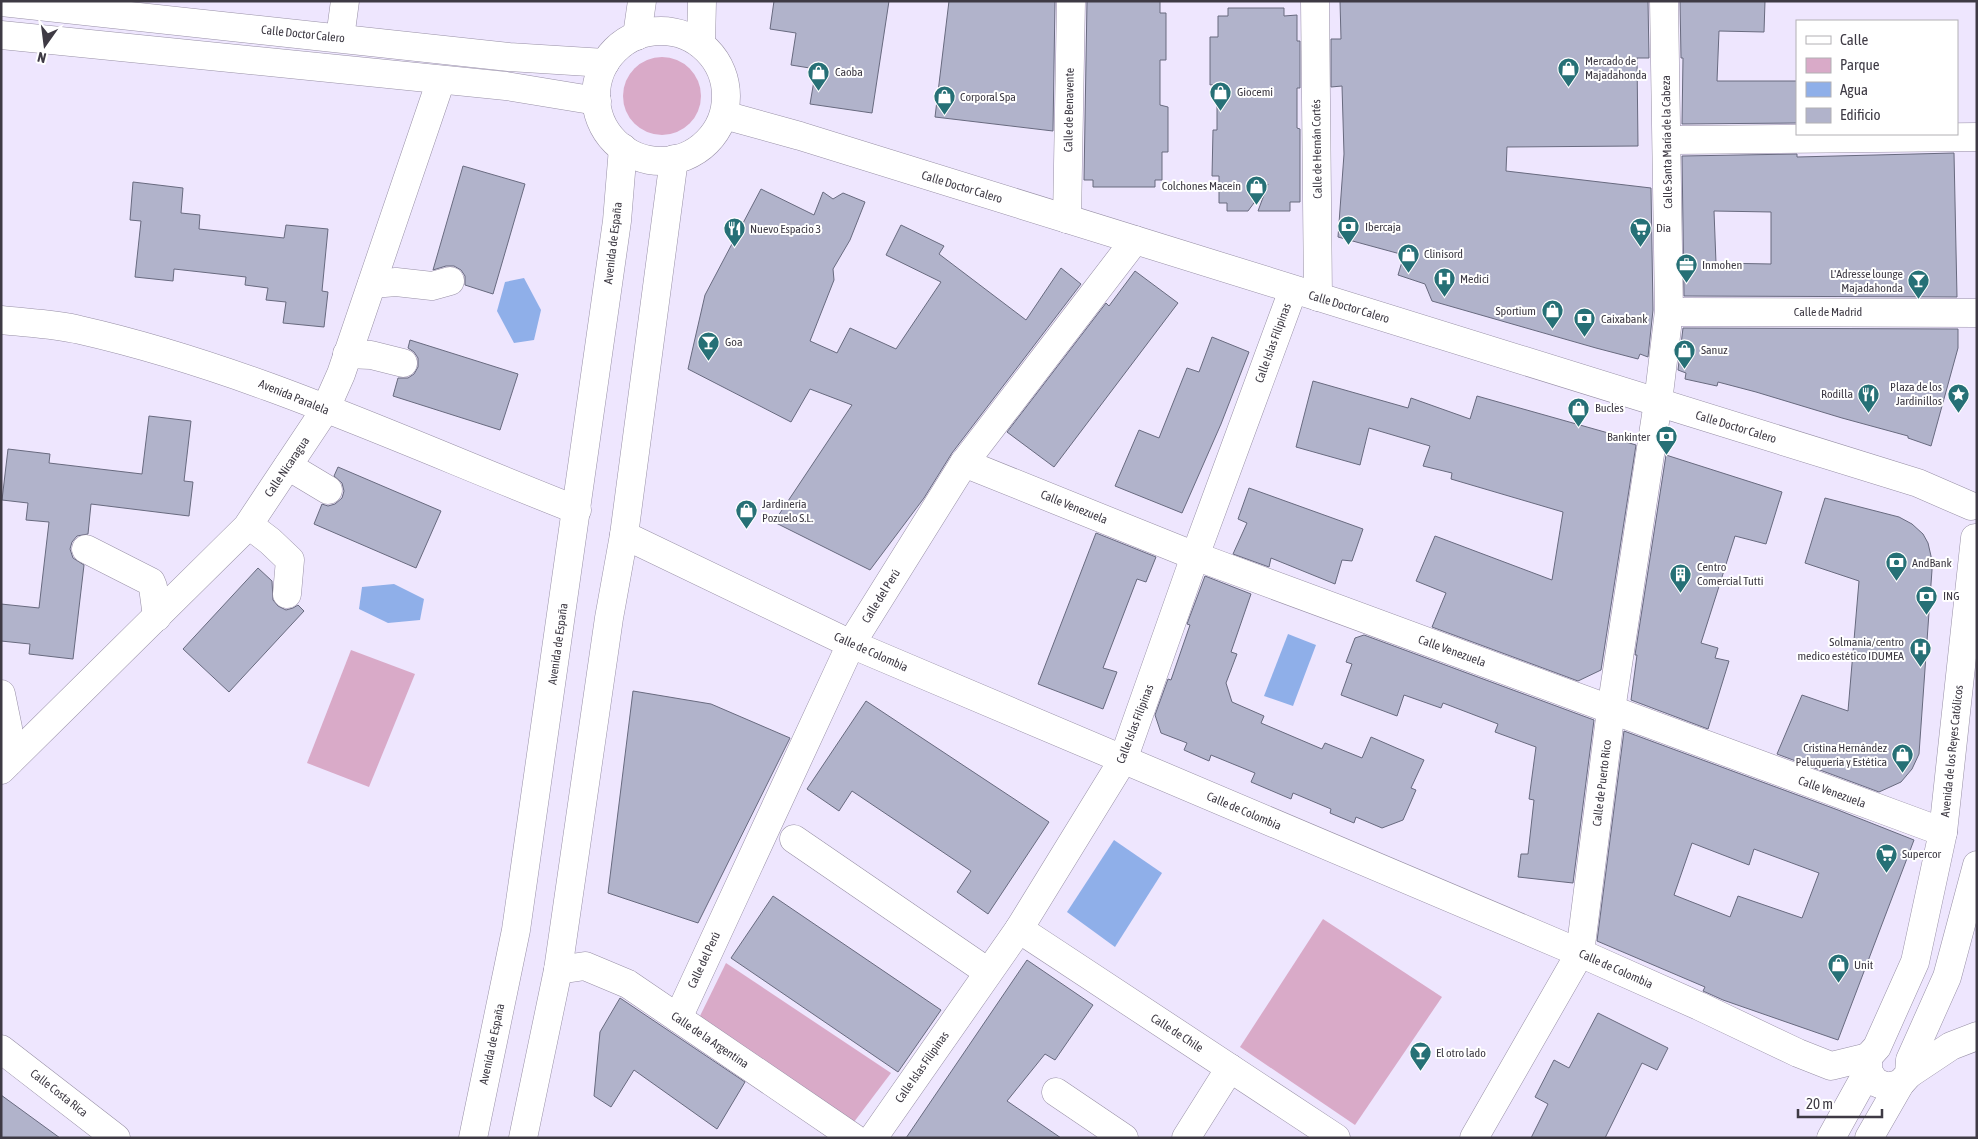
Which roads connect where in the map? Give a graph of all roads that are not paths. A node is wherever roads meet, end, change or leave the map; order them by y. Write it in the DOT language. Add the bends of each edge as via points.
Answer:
graph roads {
  1 [pos="345,1"];
  2 [pos="642,1"];
  3 [pos="702,1"];
  4 [pos="1072,1"];
  5 [pos="1315,1"];
  6 [pos="1664,1"];
  7 [pos="7,2"];
  8 [pos="119,8"];
  9 [pos="1,35"];
  10 [pos="637,36"];
  11 [pos="340,38"];
  12 [pos="701,44"];
  13 [pos="605,63"];
  14 [pos="441,80"];
  15 [pos="597,101"];
  16 [pos="724,115"];
  17 [pos="1977,137"];
  18 [pos="1675,140"];
  19 [pos="623,148"];
  20 [pos="674,159"];
  21 [pos="1066,219"];
  22 [pos="1135,240"];
  23 [pos="450,281"];
  24 [pos="372,284"];
  25 [pos="1306,293"];
  26 [pos="1679,312"];
  27 [pos="1977,313"];
  28 [pos="1,320"];
  29 [pos="348,354"];
  30 [pos="403,363"];
  31 [pos="1658,402"];
  32 [pos="325,410"];
  33 [pos="964,463"];
  34 [pos="288,466"];
  35 [pos="328,490"];
  36 [pos="1974,502"];
  37 [pos="576,510"];
  38 [pos="249,525"];
  39 [pos="624,535"];
  40 [pos="1976,539"];
  41 [pos="86,549"];
  42 [pos="1195,556"];
  43 [pos="286,594"];
  44 [pos="156,617"];
  45 [pos="851,644"];
  46 [pos="1977,692"];
  47 [pos="1,694"];
  48 [pos="1611,710"];
  49 [pos="1124,760"];
  50 [pos="5,765"];
  51 [pos="1943,832"];
  52 [pos="794,839"];
  53 [pos="1977,865"];
  54 [pos="1019,928"];
  55 [pos="1580,953"];
  56 [pos="1915,962"];
  57 [pos="558,970"];
  58 [pos="988,972"];
  59 [pos="678,1018"];
  60 [pos="1977,1036"];
  61 [pos="1,1049"];
  62 [pos="1871,1058"];
  63 [pos="1230,1068"];
  64 [pos="1906,1073"];
  65 [pos="1056,1092"];
  66 [pos="116,1138"];
  67 [pos="472,1138"];
  68 [pos="523,1138"];
  69 [pos="854,1138"];
  70 [pos="873,1138"];
  71 [pos="1124,1138"];
  72 [pos="1186,1138"];
  73 [pos="1336,1138"];
  74 [pos="1474,1138"];
  75 [pos="1831,1138"];
  76 [pos="1869,1138"];
  1 -- 11 [label="street"];
  2 -- 10 [label="street"];
  3 -- 12 [label="street"];
  4 -- 21 [label="street, Calle de Benavente"];
  5 -- 25 [label="street, Calle de Hernán Cortés"];
  6 -- 31 [label="street, Calle Santa María de la Cabeza" via="1669,311"];
  7 -- 8 [label="street, Calle Doctor Calero"];
  8 -- 11 [label="street, Calle Doctor Calero"];
  9 -- 14 [label="street"];
  10 -- 12 [label="street" via="659,31 681,34"];
  10 -- 13 [label="street" via="619,47"];
  11 -- 13 [label="street, Calle Doctor Calero" via="509,57"];
  12 -- 16 [label="street" via="712,55 725,84"];
  13 -- 15 [label="street" via="598,81"];
  14 -- 15 [label="street" via="506,86"];
  14 -- 24 [label="street, Calle Nicaragua"];
  15 -- 19 [label="street" via="605,127"];
  16 -- 20 [label="street" via="710,139 700,148"];
  16 -- 21 [label="street, Calle Doctor Calero"];
  17 -- 18 [label="street"];
  19 -- 20 [label="street" via="648,159"];
  19 -- 37 [label="street, Avenida de España" via="618,221"];
  20 -- 39 [label="street"];
  21 -- 22 [label="street, Calle Doctor Calero"];
  22 -- 25 [label="street, Calle Doctor Calero"];
  22 -- 33 [label="street, Calle del Perú"];
  23 -- 24 [label="street" via="432,286 396,282"];
  24 -- 29 [label="street, Calle Nicaragua"];
  25 -- 31 [label="street, Calle Doctor Calero"];
  25 -- 42 [label="street, Calle Islas Filipinas"];
  26 -- 27 [label="street, Calle de Madrid"];
  28 -- 32 [label="street, Avenida Paralela" via="78,329 168,354 269,386"];
  29 -- 30 [label="street" via="370,355"];
  29 -- 32 [label="street, Calle Nicaragua"];
  31 -- 36 [label="street, Calle Doctor Calero"];
  31 -- 48 [label="street, Calle de Puerto Rico"];
  32 -- 34 [label="street, Calle Nicaragua"];
  32 -- 37 [label="street, Avenida Paralela"];
  33 -- 42 [label="street, Calle Venezuela"];
  33 -- 45 [label="street, Calle del Perú"];
  34 -- 35 [label="street"];
  34 -- 38 [label="street, Calle Nicaragua"];
  36 -- 40 [label="street" via="1968,520"];
  37 -- 67 [label="street, Avenida de España" via="516,930"];
  38 -- 43 [label="street" via="290,560"];
  38 -- 44 [label="street, Calle Nicaragua"];
  39 -- 45 [label="street, Calle de Colombia"];
  39 -- 57 [label="street"];
  40 -- 51 [label="street, Avenida de los Reyes Católicos"];
  41 -- 44 [label="street" via="151,582"];
  42 -- 48 [label="street, Calle Venezuela"];
  42 -- 49 [label="street, Calle Islas Filipinas"];
  44 -- 50 [label="street, Calle Nicaragua"];
  45 -- 49 [label="street, Calle de Colombia"];
  45 -- 59 [label="street, Calle del Perú"];
  46 -- 56 [label="street, Avenida de los Reyes Católicos" via="1960,830"];
  47 -- 50 [label="street" via="8,728"];
  48 -- 51 [label="street, Calle Venezuela"];
  48 -- 55 [label="street, Calle de Puerto Rico"];
  49 -- 54 [label="street, Calle Islas Filipinas"];
  49 -- 55 [label="street, Calle de Colombia"];
  51 -- 56 [label="street, Avenida de los Reyes Católicos"];
  52 -- 58 [label="street"];
  53 -- 64 [label="street" via="1947,977"];
  54 -- 58 [label="street, Calle Islas Filipinas"];
  54 -- 63 [label="street, Calle de Chile"];
  55 -- 62 [label="street, Calle de Colombia" via="1830,1066"];
  55 -- 74 [label="street, Calle de Puerto Rico"];
  56 -- 62 [label="street, Avenida de los Reyes Católicos"];
  57 -- 59 [label="street, Calle de la Argentina" via="585,966 628,984"];
  57 -- 68 [label="street"];
  58 -- 70 [label="street, Calle Islas Filipinas"];
  59 -- 69 [label="street, Calle de la Argentina"];
  60 -- 64 [label="street" via="1952,1046"];
  61 -- 66 [label="street, Calle Costa Rica"];
  62 -- 64 [label="street" via="1875,1082 1887,1087"];
  62 -- 64 [label="street" via="1890,1043 1903,1048"];
  62 -- 75 [label="street, Avenida de los Reyes Católicos"];
  63 -- 72 [label="street"];
  63 -- 73 [label="street, Calle de Chile"];
  64 -- 76 [label="street"];
  65 -- 71 [label="street"];
}
